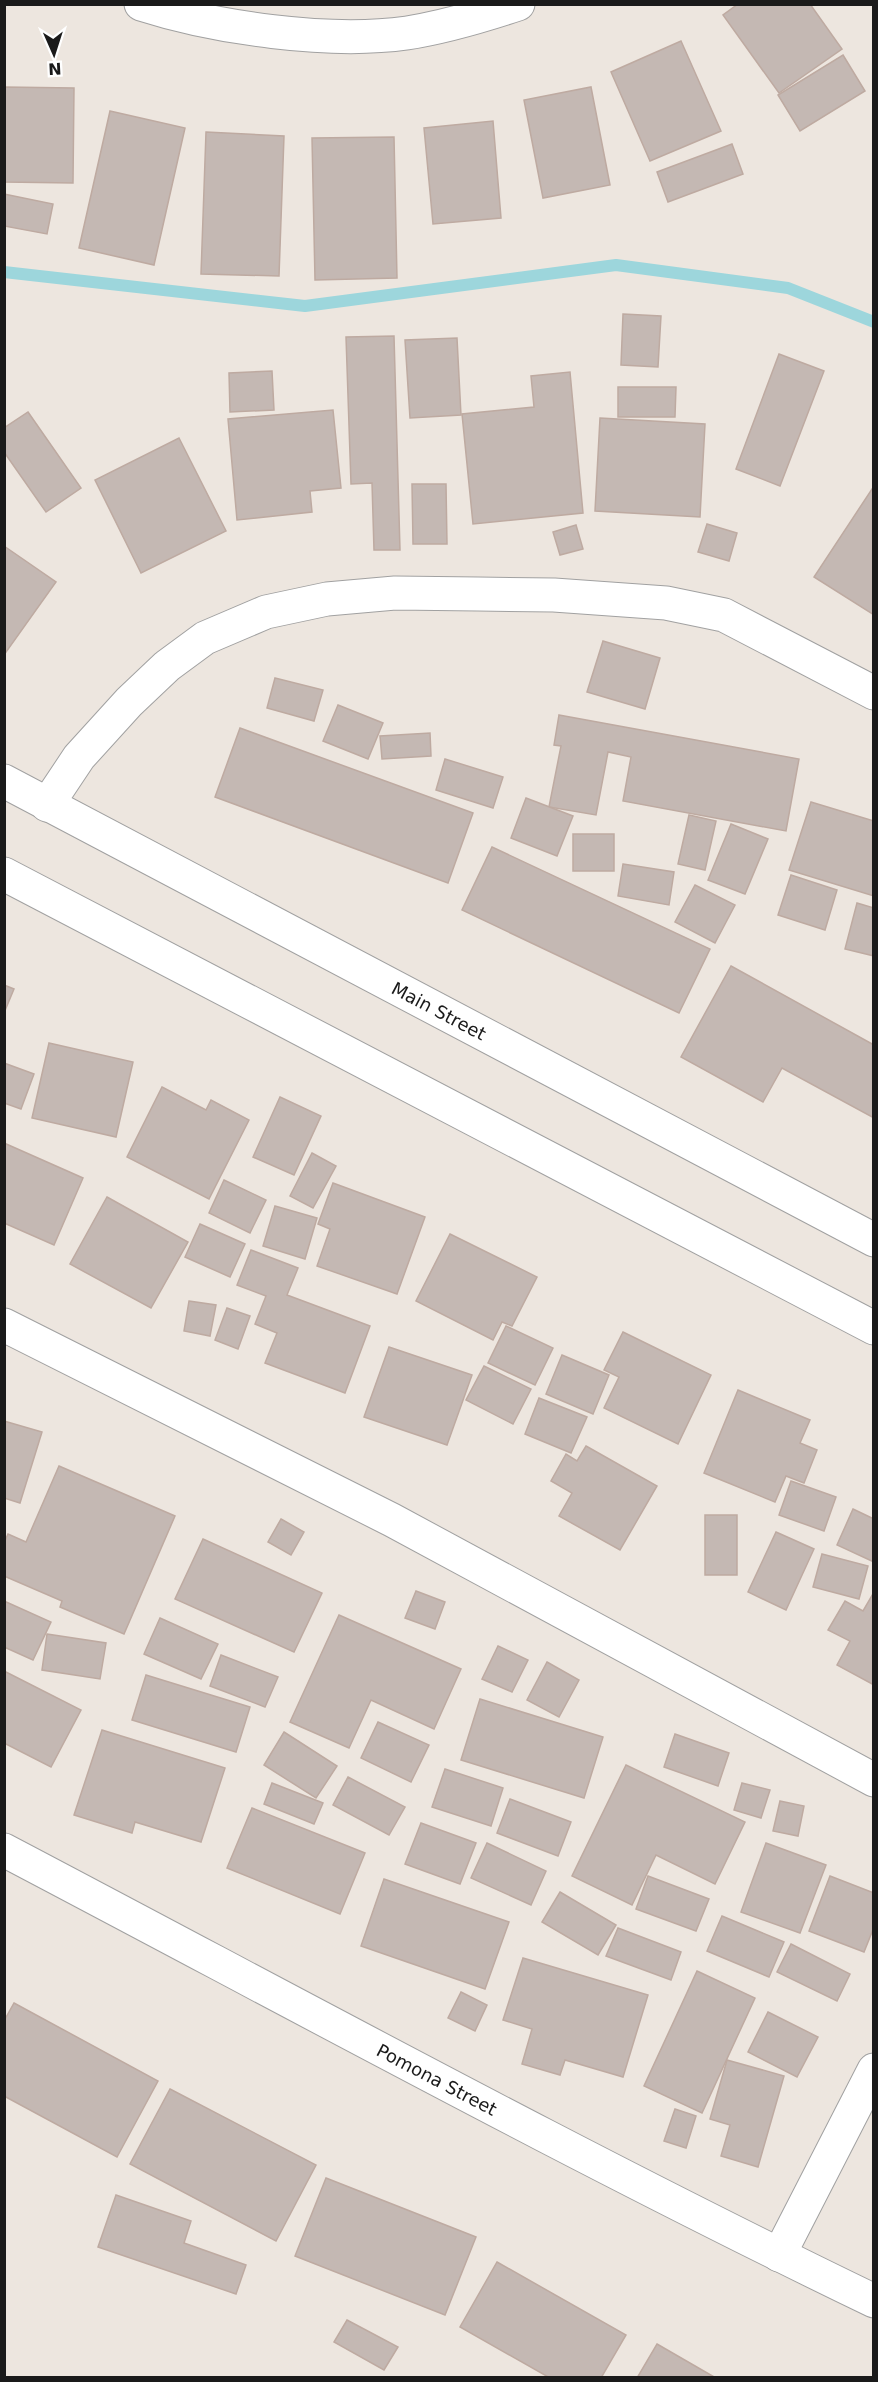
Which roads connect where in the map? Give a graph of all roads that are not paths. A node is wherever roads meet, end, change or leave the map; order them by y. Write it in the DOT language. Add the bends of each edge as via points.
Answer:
graph roads {
  1 [pos="141,4"];
  2 [pos="518,4"];
  3 [pos="873,693"];
  4 [pos="4,781"];
  5 [pos="46,805"];
  6 [pos="4,874"];
  7 [pos="873,1240"];
  8 [pos="4,1325"];
  9 [pos="873,1328"];
  10 [pos="873,1780"];
  11 [pos="4,1850"];
  12 [pos="873,2070"];
  13 [pos="779,2255"];
  14 [pos="873,2301"];
  1 -- 2 [label="street" via="251,29 338,37 407,33"];
  3 -- 5 [label="street" via="724,615 666,603 554,595 395,593 327,599 266,612 204,638 129,702 79,757"];
  4 -- 5 [label="street, Main Street"];
  5 -- 7 [label="street, Main Street"];
  6 -- 9 [label="street"];
  8 -- 10 [label="street" via="392,1520"];
  11 -- 13 [label="street, Pomona Street"];
  12 -- 13 [label="street"];
  13 -- 14 [label="street, Pomona Street"];
}
